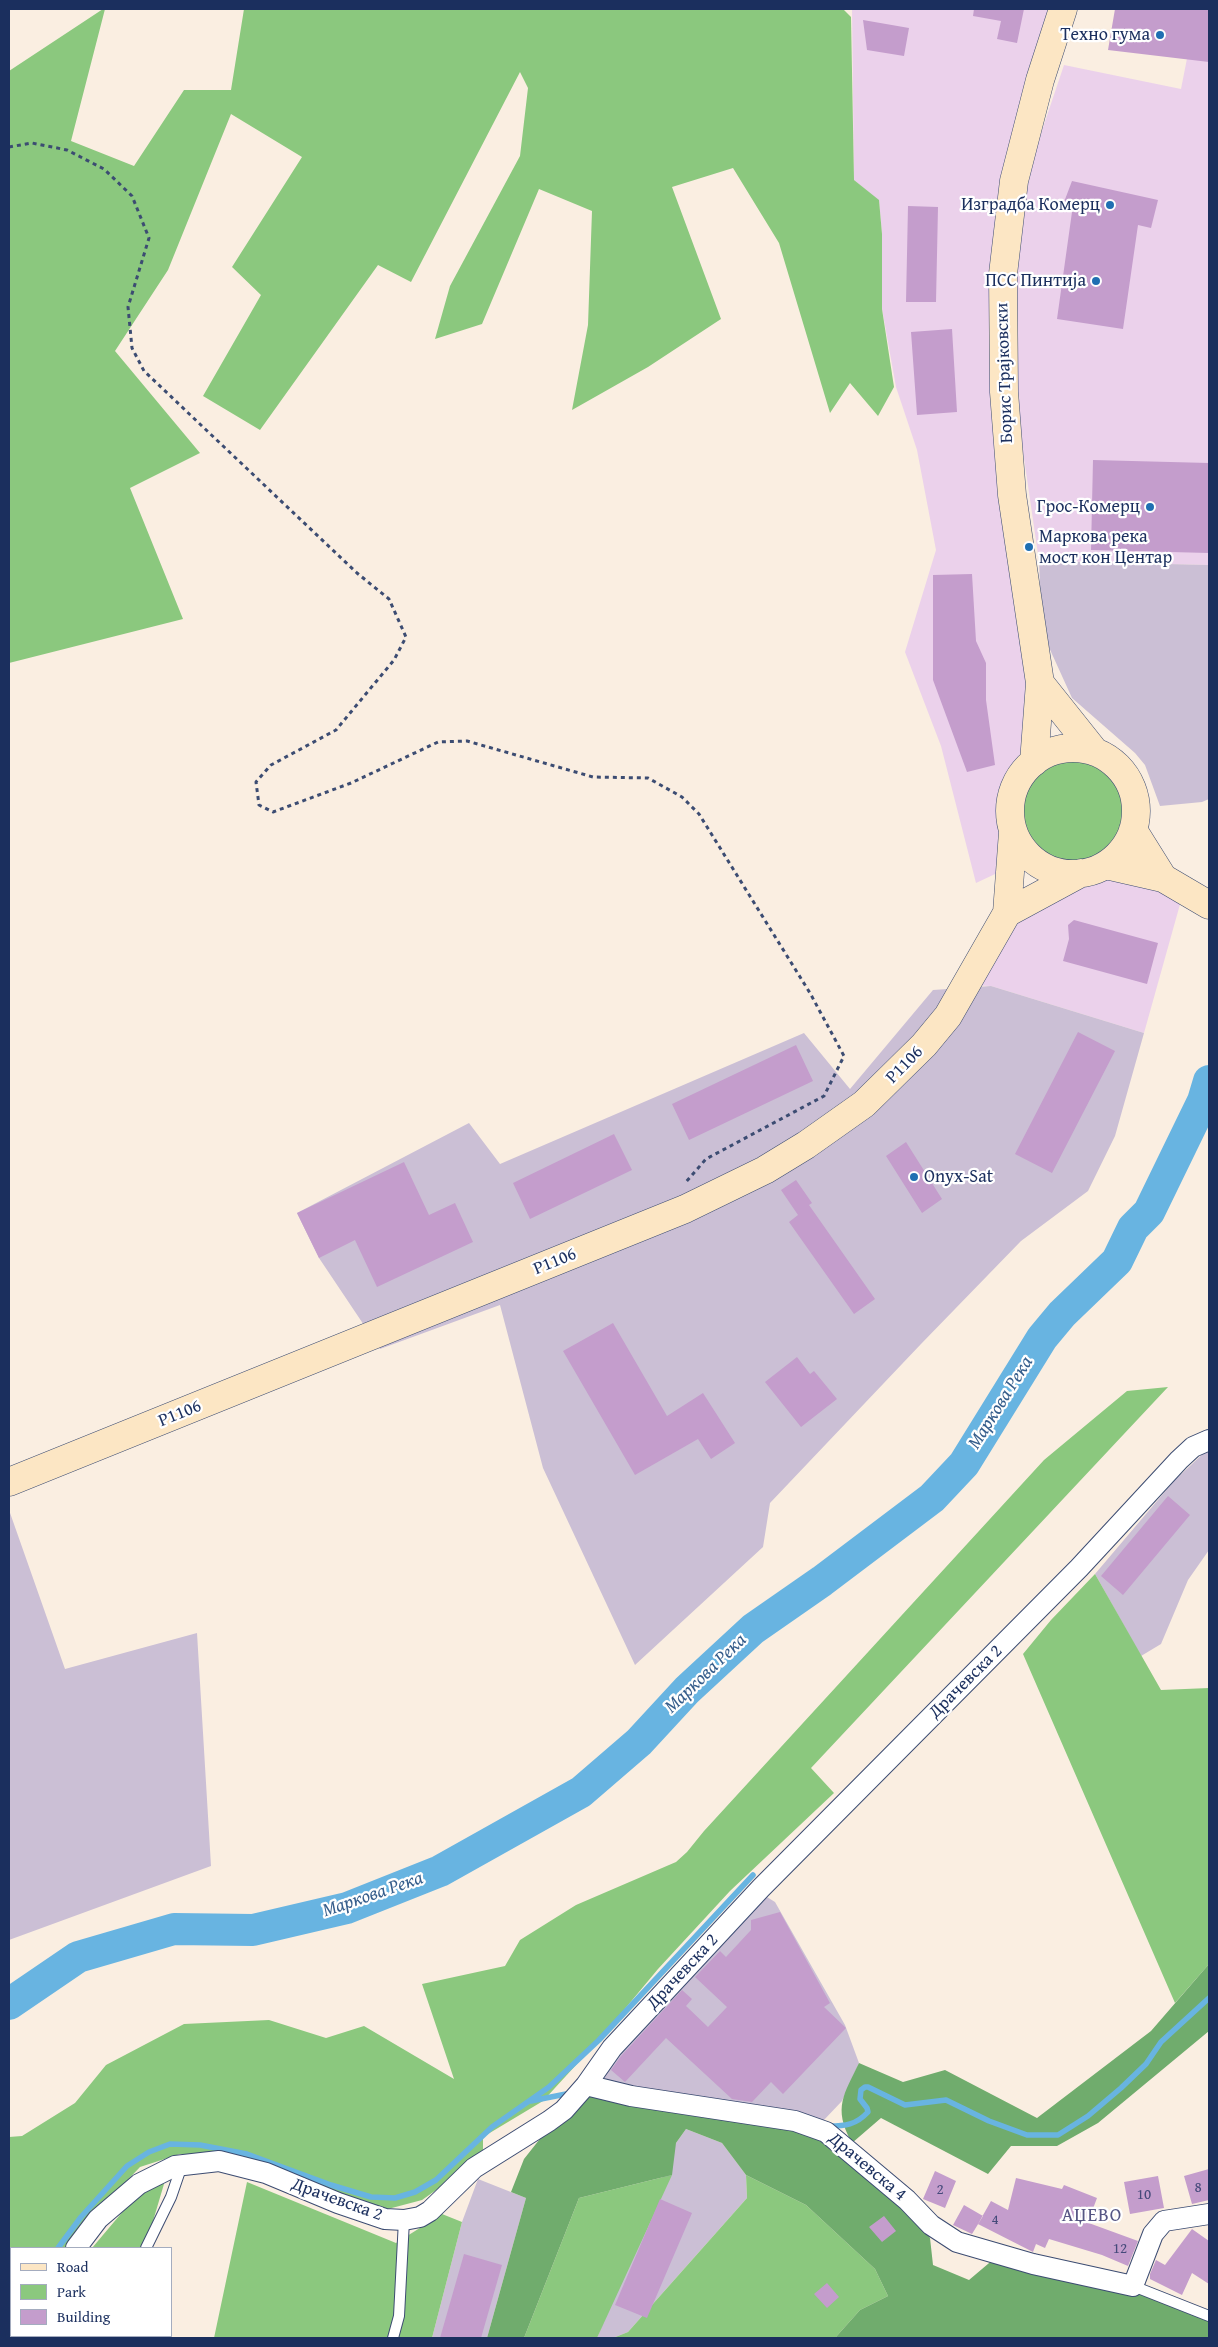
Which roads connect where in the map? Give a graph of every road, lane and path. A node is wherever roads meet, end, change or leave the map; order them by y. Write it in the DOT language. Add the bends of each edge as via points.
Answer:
graph roads {
  1 [pos="1062,9"];
  2 [pos="9,147"];
  3 [pos="1040,683"];
  4 [pos="1095,752"];
  5 [pos="1034,762"];
  6 [pos="1133,830"];
  7 [pos="1013,832"];
  8 [pos="1094,869"];
  9 [pos="1163,878"];
  10 [pos="1209,905"];
  11 [pos="1007,913"];
  12 [pos="685,1210"];
  13 [pos="1209,1440"];
  14 [pos="9,1482"];
  15 [pos="586,2086"];
  16 [pos="182,2165"];
  17 [pos="1209,2214"];
  18 [pos="404,2220"];
  19 [pos="77,2247"];
  20 [pos="146,2247"];
  21 [pos="1133,2286"];
  22 [pos="1209,2316"];
  23 [pos="393,2338"];
  1 -- 3 [label="main road, Борис Трајковски" via="1014,181 1003,274 1003,374 1012,495"];
  2 -- 12 [label="path" via="32,143 67,150 104,169 132,196 149,238 128,307 132,348 144,371 357,573 389,599 406,637 394,660 336,730 266,770 256,782 259,805 273,812 352,783 438,742 467,741 593,777 648,778 682,797 699,814 810,993 844,1056 824,1096 706,1159 685,1184"];
  3 -- 4 [label="main road"];
  3 -- 5 [label="main road, Борис Трајковски"];
  4 -- 5 [label="main road" via="1070,748 1045,754"];
  4 -- 6 [label="main road" via="1121,771 1129,784 1136,814"];
  5 -- 7 [label="main road" via="1024,770 1012,793 1010,819"];
  6 -- 8 [label="main road" via="1123,850"];
  6 -- 9 [label="main road"];
  7 -- 8 [label="main road" via="1026,853 1057,872"];
  7 -- 11 [label="main road"];
  8 -- 9 [label="main road"];
  8 -- 11 [label="main road"];
  9 -- 10 [label="main road"];
  11 -- 12 [label="main road, P1106" via="948,1016 894,1077 864,1104 806,1145 765,1170"];
  12 -- 14 [label="main road, P1106"];
  13 -- 15 [label="street, Драчевска 2" via="1179,1460 1017,1631 761,1888 612,2048"];
  15 -- 18 [label="street, Драчевска 2" via="549,2121 474,2168 430,2211"];
  15 -- 21 [label="street, Драчевска 4" via="795,2121 826,2132 907,2200 931,2225 957,2242 1033,2264"];
  16 -- 18 [label="street, Драчевска 2" via="219,2161 266,2173 385,2219"];
  16 -- 19 [label="street, Драчевска 2" via="139,2184 98,2219"];
  16 -- 20 [label="lane" via="172,2196"];
  17 -- 21 [label="street" via="1164,2221 1153,2234"];
  18 -- 23 [label="lane" via="400,2316"];
  21 -- 22 [label="lane, Драчевска 4"];
}
